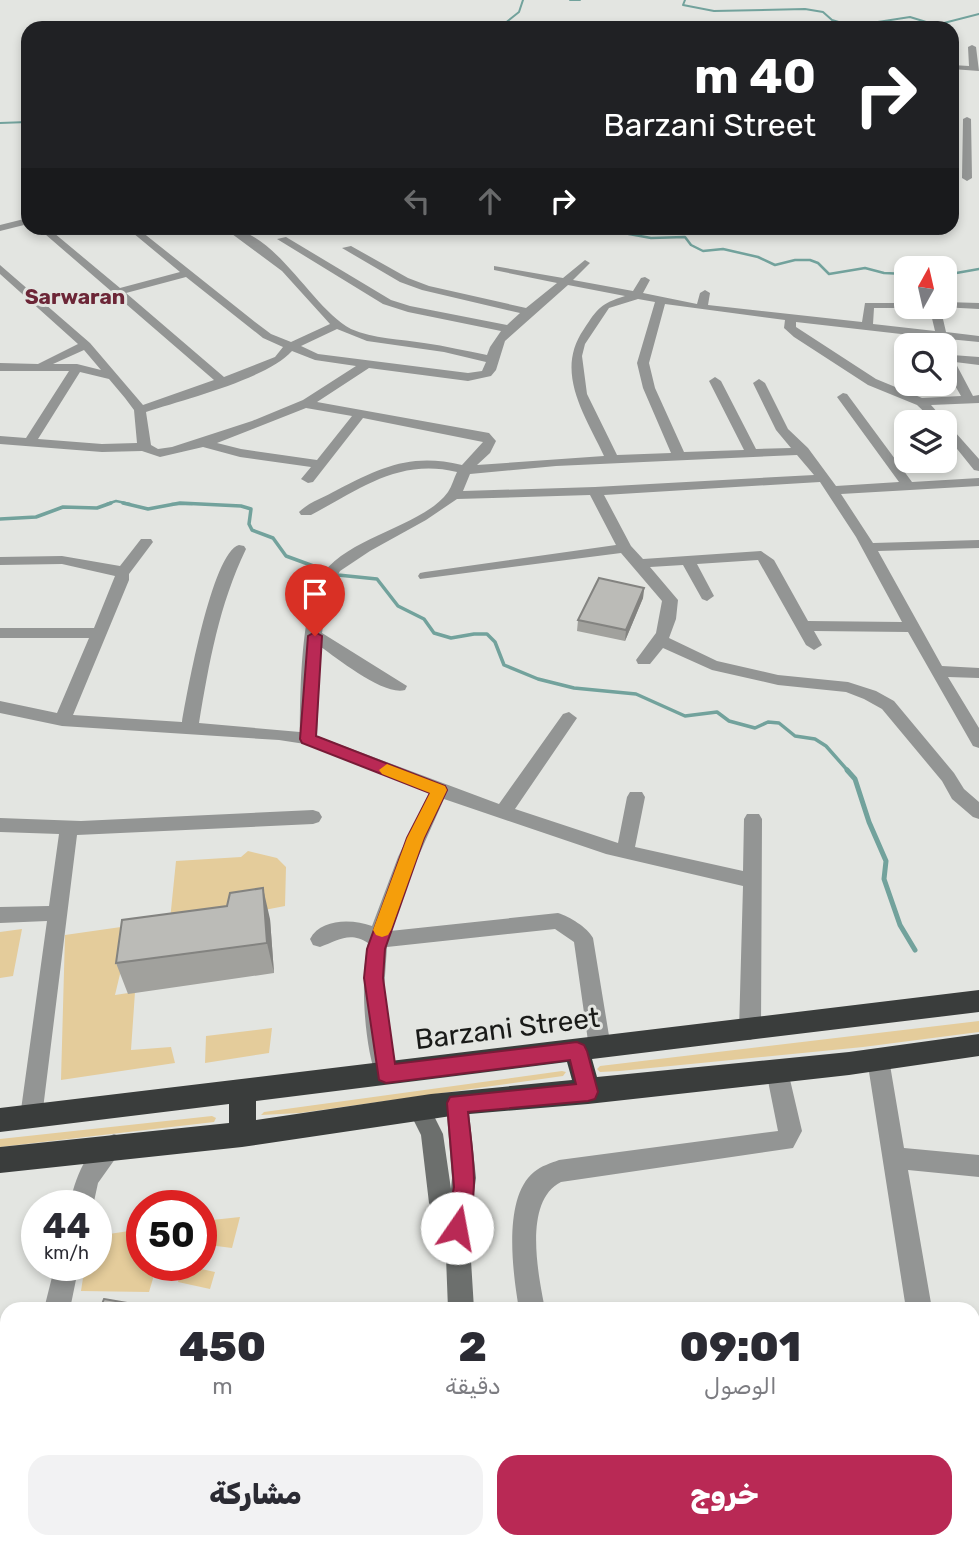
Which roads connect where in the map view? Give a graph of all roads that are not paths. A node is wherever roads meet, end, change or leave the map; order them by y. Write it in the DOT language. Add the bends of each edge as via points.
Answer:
graph roads {
  1 [pos="972,47"];
  2 [pos="976,69"];
  3 [pos="979,120"];
  4 [pos="959,177"];
  5 [pos="967,178"];
  6 [pos="979,179"];
  7 [pos="21,223"];
  8 [pos="0,228"];
  9 [pos="51,235"];
  10 [pos="141,235"];
  11 [pos="239,235"];
  12 [pos="282,239"];
  13 [pos="347,248"];
  14 [pos="584,263"];
  15 [pos="0,268"];
  16 [pos="498,268"];
  17 [pos="189,273"];
  18 [pos="645,280"];
  19 [pos="14,282"];
  20 [pos="566,282"];
  21 [pos="0,285"];
  22 [pos="118,292"];
  23 [pos="705,293"];
  24 [pos="636,296"];
  25 [pos="661,300"];
  26 [pos="957,305"];
  27 [pos="894,306"];
  28 [pos="979,306"];
  29 [pos="697,307"];
  30 [pos="528,312"];
  31 [pos="791,318"];
  32 [pos="338,325"];
  33 [pos="867,326"];
  34 [pos="509,329"];
  35 [pos="905,333"];
  36 [pos="957,340"];
  37 [pos="979,340"];
  38 [pos="86,345"];
  39 [pos="290,347"];
  40 [pos="957,359"];
  41 [pos="492,360"];
  42 [pos="979,361"];
  43 [pos="366,365"];
  44 [pos="40,366"];
  45 [pos="0,367"];
  46 [pos="78,368"];
  47 [pos="957,374"];
  48 [pos="111,376"];
  49 [pos="715,381"];
  50 [pos="223,382"];
  51 [pos="759,383"];
  52 [pos="843,397"];
  53 [pos="974,399"];
  54 [pos="921,402"];
  55 [pos="305,404"];
  56 [pos="140,410"];
  57 [pos="929,410"];
  58 [pos="362,413"];
  59 [pos="0,440"];
  60 [pos="957,441"];
  61 [pos="30,442"];
  62 [pos="200,442"];
  63 [pos="145,447"];
  64 [pos="979,448"];
  65 [pos="964,449"];
  66 [pos="803,452"];
  67 [pos="752,453"];
  68 [pos="679,456"];
  69 [pos="611,459"];
  70 [pos="320,464"];
  71 [pos="979,467"];
  72 [pos="465,470"];
  73 [pos="308,479"];
  74 [pos="979,482"];
  75 [pos="828,484"];
  76 [pos="908,485"];
  77 [pos="595,491"];
  78 [pos="453,495"];
  79 [pos="306,512"];
  80 [pos="146,542"];
  81 [pos="979,544"];
  82 [pos="868,547"];
  83 [pos="625,548"];
  84 [pos="239,549"];
  85 [pos="687,559"];
  86 [pos="0,561"];
  87 [pos="637,564"];
  88 [pos="122,574"];
  89 [pos="425,576"];
  90 [pos="707,596"];
  91 [pos="804,626"];
  92 [pos="914,627"];
  93 [pos="0,633"];
  94 [pos="98,633"];
  95 [pos="315,636"];
  96 [pos="662,641"];
  97 [pos="814,645"];
  98 [pos="644,660"];
  99 [pos="937,671"];
  100 [pos="979,673"];
  101 [pos="399,686"];
  102 [pos="0,707"];
  103 [pos="569,718"];
  104 [pos="62,720"];
  105 [pos="190,730"];
  106 [pos="308,739"];
  107 [pos="978,739"];
  108 [pos="439,790"];
  109 [pos="636,797"];
  110 [pos="504,811"];
  111 [pos="979,812"];
  112 [pos="313,817"];
  113 [pos="753,819"];
  114 [pos="0,825"];
  115 [pos="69,828"];
  116 [pos="625,852"];
  117 [pos="753,881"];
  118 [pos="58,913"];
  119 [pos="0,915"];
  120 [pos="320,939"];
  121 [pos="379,940"];
  122 [pos="979,1001"];
  123 [pos="750,1031"];
  124 [pos="979,1045"];
  125 [pos="588,1050"];
  126 [pos="878,1059"];
  127 [pos="777,1071"];
  128 [pos="386,1074"];
  129 [pos="243,1091"];
  130 [pos="588,1092"];
  131 [pos="457,1103"];
  132 [pos="419,1109"];
  133 [pos="32,1116"];
  134 [pos="0,1120"];
  135 [pos="242,1134"];
  136 [pos="114,1145"];
  137 [pos="895,1156"];
  138 [pos="0,1160"];
  139 [pos="979,1166"];
  140 [pos="84,1190"];
  141 [pos="457,1228"];
  142 [pos="63,1281"];
  143 [pos="59,1302"];
  144 [pos="461,1302"];
  145 [pos="531,1302"];
  146 [pos="918,1302"];
  1 -- 2 [label="street"];
  3 -- 5 [label="street" via="963,118"];
  4 -- 5 [label="street"];
  5 -- 6 [label="street"];
  7 -- 8 [label="street"];
  9 -- 22 [label="street"];
  10 -- 17 [label="street"];
  11 -- 32 [label="street" via="286,268"];
  12 -- 34 [label="street" via="387,302"];
  13 -- 30 [label="street" via="426,288"];
  14 -- 20 [label="street"];
  15 -- 19 [label="street"];
  16 -- 20 [label="street"];
  17 -- 22 [label="street"];
  17 -- 39 [label="street" via="267,336"];
  18 -- 24 [label="street"];
  19 -- 21 [label="street"];
  19 -- 38 [label="street"];
  20 -- 24 [label="street"];
  20 -- 30 [label="street"];
  22 -- 50 [label="street"];
  23 -- 29 [label="street" via="702,306"];
  24 -- 25 [label="street"];
  24 -- 69 [label="street" via="605,306 576,356 581,394"];
  25 -- 29 [label="street"];
  25 -- 68 [label="street" via="643,363"];
  26 -- 28 [label="street"];
  27 -- 33 [label="street" via="869,305"];
  29 -- 31 [label="street"];
  30 -- 34 [label="street"];
  31 -- 33 [label="street"];
  31 -- 54 [label="street" via="790,328 798,335 872,382"];
  32 -- 39 [label="street"];
  32 -- 41 [label="street" via="367,338"];
  33 -- 35 [label="street"];
  34 -- 41 [label="street" via="495,346"];
  36 -- 37 [label="street"];
  38 -- 44 [label="street"];
  38 -- 48 [label="street"];
  39 -- 43 [label="street" via="315,357"];
  39 -- 50 [label="street" via="279,359"];
  40 -- 42 [label="street"];
  41 -- 43 [label="street" via="488,374 468,377"];
  43 -- 55 [label="street"];
  44 -- 45 [label="street"];
  44 -- 46 [label="street"];
  46 -- 48 [label="street"];
  46 -- 61 [label="street"];
  47 -- 53 [label="street"];
  48 -- 56 [label="street"];
  49 -- 67 [label="street"];
  50 -- 56 [label="street"];
  51 -- 66 [label="street" via="782,430"];
  52 -- 76 [label="street"];
  53 -- 54 [label="street"];
  54 -- 57 [label="street"];
  55 -- 58 [label="street"];
  55 -- 62 [label="street"];
  56 -- 63 [label="street"];
  58 -- 70 [label="street"];
  58 -- 72 [label="street" via="484,436 490,441 488,450"];
  59 -- 61 [label="street"];
  60 -- 65 [label="street"];
  61 -- 63 [label="street"];
  62 -- 63 [label="street" via="160,453"];
  62 -- 70 [label="street" via="240,453"];
  64 -- 65 [label="street"];
  65 -- 71 [label="street"];
  66 -- 67 [label="street"];
  66 -- 75 [label="street"];
  67 -- 68 [label="street"];
  68 -- 69 [label="street"];
  69 -- 72 [label="street"];
  70 -- 73 [label="street"];
  72 -- 78 [label="street"];
  72 -- 79 [label="street" via="440,464 397,467"];
  74 -- 76 [label="street"];
  75 -- 76 [label="street"];
  75 -- 77 [label="street"];
  75 -- 82 [label="street"];
  77 -- 78 [label="street"];
  77 -- 83 [label="street"];
  78 -- 95 [label="street" via="341,562 327,576"];
  80 -- 88 [label="street"];
  81 -- 82 [label="street"];
  82 -- 92 [label="street"];
  83 -- 87 [label="street"];
  83 -- 89 [label="street"];
  84 -- 105 [label="street" via="216,594 207,627"];
  85 -- 87 [label="street"];
  85 -- 90 [label="street"];
  85 -- 91 [label="street" via="761,555"];
  86 -- 88 [label="street" via="62,560"];
  87 -- 96 [label="street" via="670,600"];
  88 -- 94 [label="street"];
  91 -- 92 [label="street"];
  91 -- 97 [label="street"];
  92 -- 99 [label="street"];
  93 -- 94 [label="street"];
  94 -- 104 [label="street"];
  95 -- 101 [label="street"];
  95 -- 106 [label="street"];
  96 -- 98 [label="street"];
  96 -- 111 [label="street" via="712,665 778,680 848,687 870,695 888,705 958,794"];
  99 -- 100 [label="street"];
  99 -- 107 [label="street"];
  102 -- 104 [label="street"];
  103 -- 110 [label="street"];
  104 -- 105 [label="street"];
  105 -- 106 [label="street"];
  106 -- 108 [label="street"];
  108 -- 110 [label="street"];
  108 -- 121 [label="street" via="416,838"];
  109 -- 116 [label="street"];
  110 -- 116 [label="street"];
  112 -- 115 [label="street"];
  113 -- 117 [label="street"];
  114 -- 115 [label="street"];
  115 -- 118 [label="street"];
  116 -- 117 [label="street"];
  117 -- 123 [label="street"];
  118 -- 119 [label="street"];
  118 -- 133 [label="street"];
  120 -- 121 [label="street" via="351,928"];
  121 -- 125 [label="street" via="558,922 583,938"];
  121 -- 128 [label="street" via="373,978"];
  122 -- 123 [label="highway, Barzani Street"];
  123 -- 125 [label="highway, Barzani Street"];
  124 -- 126 [label="highway"];
  125 -- 128 [label="highway, Barzani Street"];
  125 -- 130 [label="highway"];
  126 -- 127 [label="highway"];
  126 -- 137 [label="street"];
  127 -- 130 [label="highway"];
  127 -- 145 [label="street" via="791,1131 785,1141 559,1171 541,1181 530,1197 527,1220 525,1251"];
  128 -- 129 [label="highway, Barzani Street"];
  129 -- 133 [label="highway, Barzani Street"];
  129 -- 135 [label="highway"];
  130 -- 131 [label="highway"];
  131 -- 132 [label="highway"];
  131 -- 141 [label="main road" via="464,1187"];
  132 -- 135 [label="highway"];
  132 -- 141 [label="main road" via="432,1134 441,1203"];
  133 -- 134 [label="highway, Barzani Street"];
  135 -- 136 [label="highway"];
  136 -- 138 [label="highway"];
  136 -- 140 [label="street" via="87,1178"];
  137 -- 139 [label="street"];
  137 -- 146 [label="street"];
  141 -- 144 [label="main road"];
  142 -- 143 [label="street"];
}
